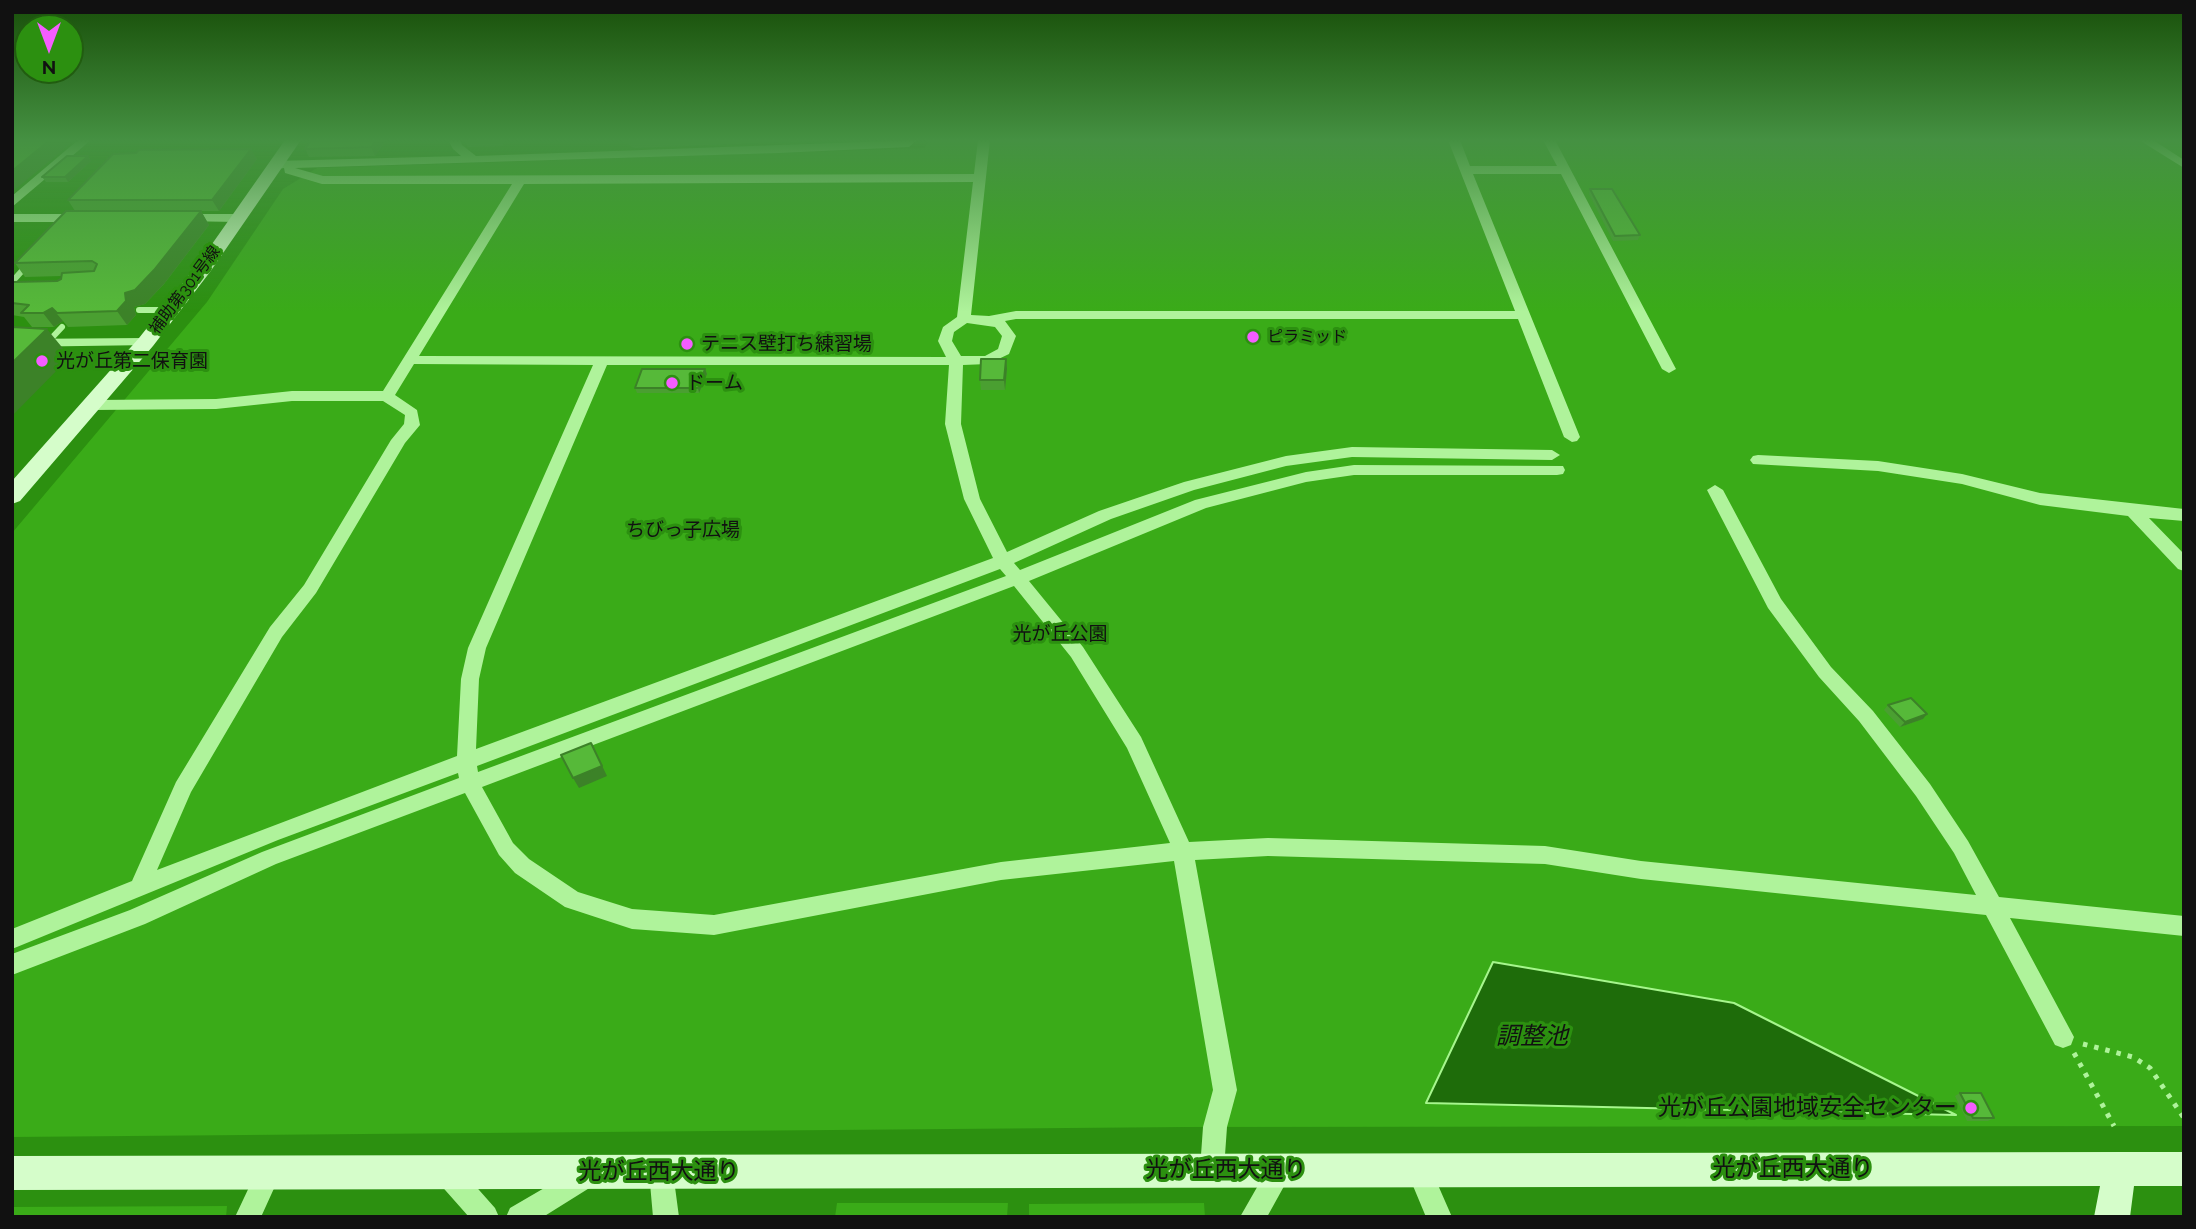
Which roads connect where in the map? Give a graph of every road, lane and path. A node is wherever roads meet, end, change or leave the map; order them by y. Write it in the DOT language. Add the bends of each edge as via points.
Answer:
graph roads {
  1 [pos="253,197"];
  2 [pos="509,197"];
  3 [pos="977,197"];
  4 [pos="1477,197"];
  5 [pos="1579,197"];
  6 [pos="12,218"];
  7 [pos="94,218"];
  8 [pos="171,218"];
  9 [pos="239,218"];
  10 [pos="36,255"];
  11 [pos="12,282"];
  12 [pos="25,282"];
  13 [pos="139,310"];
  14 [pos="171,310"];
  15 [pos="1524,315"];
  16 [pos="964,319"];
  17 [pos="989,320"];
  18 [pos="62,327"];
  19 [pos="146,342"];
  20 [pos="12,343"];
  21 [pos="47,343"];
  22 [pos="408,360"];
  23 [pos="956,361"];
  24 [pos="601,363"];
  25 [pos="1669,369"];
  26 [pos="387,396"];
  27 [pos="92,405"];
  28 [pos="1572,437"];
  29 [pos="1758,460"];
  30 [pos="1715,490"];
  31 [pos="12,496"];
  32 [pos="2133,511"];
  33 [pos="2184,514"];
  34 [pos="1003,561"];
  35 [pos="2184,565"];
  36 [pos="1016,579"];
  37 [pos="466,760"];
  38 [pos="470,784"];
  39 [pos="1183,851"];
  40 [pos="139,889"];
  41 [pos="1992,907"];
  42 [pos="2184,926"];
  43 [pos="12,939"];
  44 [pos="12,965"];
  45 [pos="2063,1037"];
  46 [pos="2184,1118"];
  47 [pos="2114,1126"];
  48 [pos="1212,1169"];
  49 [pos="1418,1169"];
  50 [pos="2120,1169"];
  51 [pos="2184,1169"];
  52 [pos="1281,1170"];
  53 [pos="590,1172"];
  54 [pos="661,1172"];
  55 [pos="12,1173"];
  56 [pos="269,1173"];
  57 [pos="447,1173"];
  58 [pos="248,1217"];
  59 [pos="486,1217"];
  60 [pos="519,1217"];
  61 [pos="666,1217"];
  62 [pos="1253,1217"];
  63 [pos="1439,1217"];
  64 [pos="2112,1217"];
  1 -- 9 [label="street, 補助第301号線"];
  2 -- 22 [label="street"];
  3 -- 16 [label="street"];
  4 -- 15 [label="street"];
  5 -- 25 [label="street"];
  6 -- 7 [label="street" via="65,223"];
  8 -- 9 [label="street"];
  9 -- 14 [label="street, 補助第301号線"];
  10 -- 11 [label="lane"];
  11 -- 12 [label="lane"];
  13 -- 14 [label="lane"];
  14 -- 19 [label="street, 補助第301号線"];
  15 -- 17 [label="street" via="1016,315"];
  15 -- 28 [label="street"];
  16 -- 17 [label="street"];
  16 -- 23 [label="street" via="948,330 945,341"];
  17 -- 23 [label="street" via="1000,324 1009,336 1004,351 988,359"];
  18 -- 21 [label="lane"];
  19 -- 21 [label="street"];
  19 -- 27 [label="street, 補助第301号線"];
  20 -- 21 [label="street"];
  22 -- 24 [label="street"];
  22 -- 26 [label="street"];
  23 -- 24 [label="street"];
  23 -- 34 [label="street" via="953,424 972,499"];
  24 -- 37 [label="street" via="477,648 470,679"];
  26 -- 27 [label="street"];
  26 -- 40 [label="street" via="412,413 412,425 310,589 276,632 183,788"];
  27 -- 31 [label="street, 補助第301号線"];
  29 -- 32 [label="street" via="1878,466 1962,479 2040,499"];
  30 -- 41 [label="street" via="1774,603 1923,790 1961,847"];
  32 -- 33 [label="street"];
  32 -- 35 [label="street"];
  34 -- 36 [label="street"];
  34 -- 36 [label="street" via="1105,515 1286,461 1352,452 1555,463 1354,470 1307,477 1201,504"];
  34 -- 37 [label="street"];
  36 -- 38 [label="street"];
  36 -- 39 [label="street" via="1077,652 1134,743"];
  37 -- 38 [label="street"];
  37 -- 40 [label="street"];
  38 -- 39 [label="street" via="506,849 522,866 572,900 632,919 714,925 1001,871"];
  38 -- 44 [label="street" via="269,858 137,917"];
  39 -- 41 [label="street" via="1268,847 1545,855 1654,872"];
  39 -- 48 [label="street" via="1224,1090 1214,1127"];
  40 -- 43 [label="street"];
  41 -- 42 [label="street"];
  41 -- 45 [label="street"];
  45 -- 46 [label="path" via="2133,1057 2150,1068"];
  45 -- 47 [label="path"];
  48 -- 52 [label="street, 光が丘西大通り"];
  48 -- 54 [label="street, 光が丘西大通り"];
  49 -- 50 [label="street, 光が丘西大通り"];
  49 -- 52 [label="street, 光が丘西大通り"];
  49 -- 63 [label="street"];
  50 -- 51 [label="street, 光が丘西大通り"];
  50 -- 64 [label="street"];
  52 -- 62 [label="street"];
  53 -- 54 [label="street, 光が丘西大通り"];
  53 -- 57 [label="street, 光が丘西大通り"];
  53 -- 60 [label="street"];
  54 -- 61 [label="street"];
  55 -- 56 [label="street, 光が丘西大通り"];
  56 -- 57 [label="street, 光が丘西大通り"];
  56 -- 58 [label="street"];
  57 -- 59 [label="street"];
}
